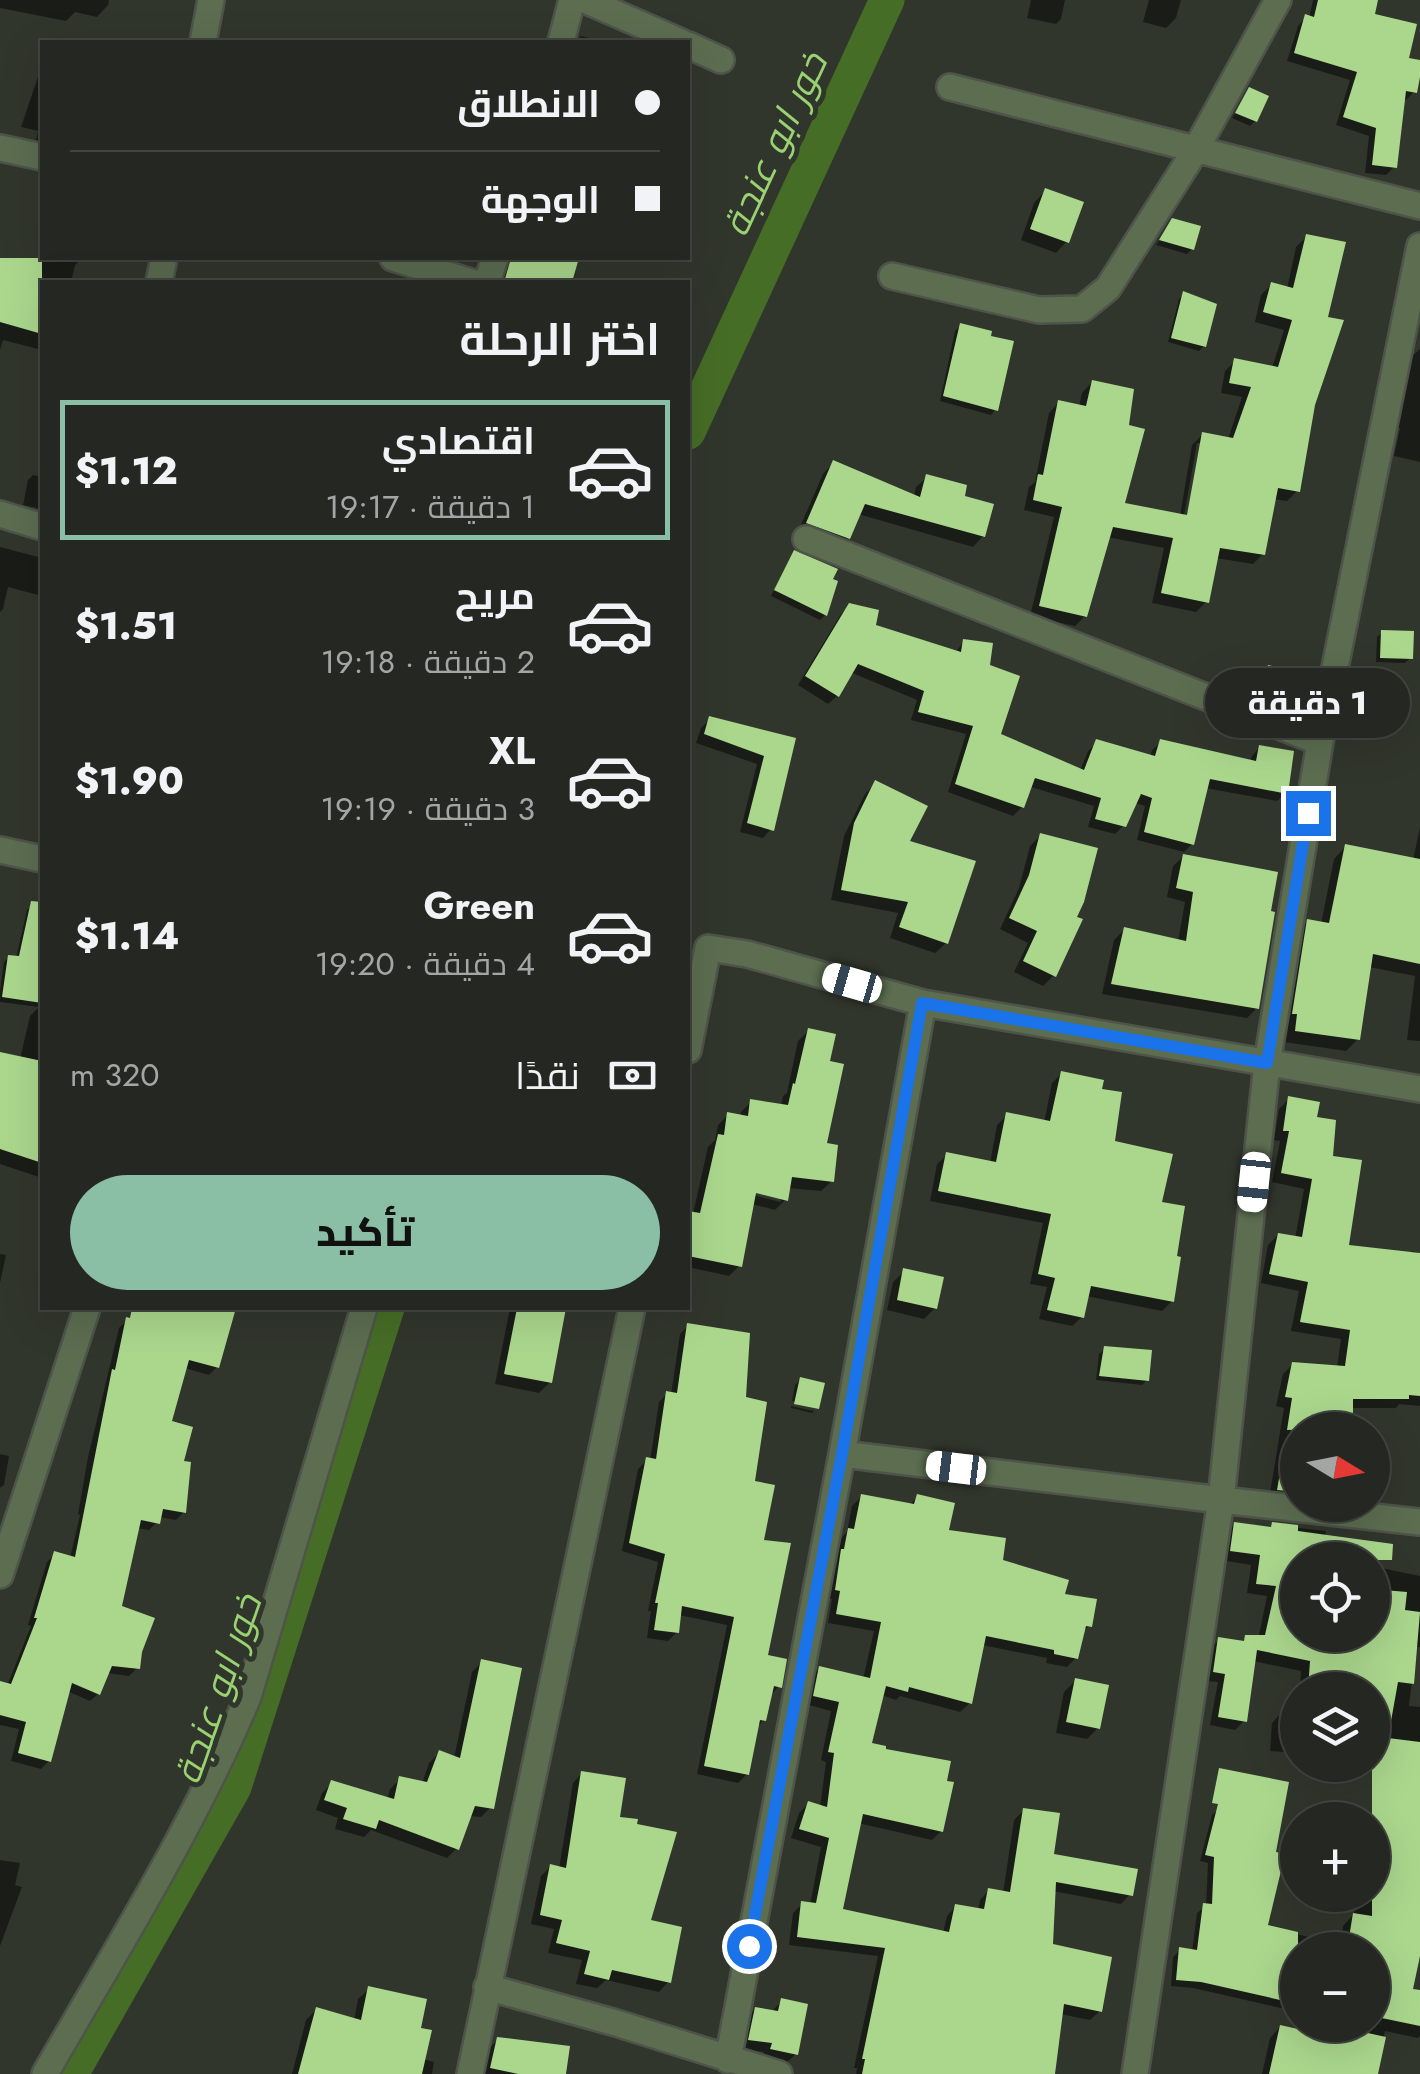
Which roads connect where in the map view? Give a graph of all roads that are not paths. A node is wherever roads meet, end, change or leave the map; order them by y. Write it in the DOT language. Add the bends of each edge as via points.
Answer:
graph roads {
  1 [pos="211,0"];
  2 [pos="572,0"];
  3 [pos="586,0"];
  4 [pos="1278,0"];
  5 [pos="203,40"];
  6 [pos="562,40"];
  7 [pos="675,40"];
  8 [pos="690,47"];
  9 [pos="720,60"];
  10 [pos="950,87"];
  11 [pos="0,148"];
  12 [pos="1195,150"];
  13 [pos="40,157"];
  14 [pos="1420,206"];
  15 [pos="1420,246"];
  16 [pos="400,260"];
  17 [pos="892,276"];
  18 [pos="464,280"];
  19 [pos="0,514"];
  20 [pos="40,526"];
  21 [pos="806,539"];
  22 [pos="1320,742"];
  23 [pos="0,850"];
  24 [pos="40,858"];
  25 [pos="698,946"];
  26 [pos="922,1003"];
  27 [pos="690,1029"];
  28 [pos="1267,1063"];
  29 [pos="1420,1089"];
  30 [pos="86,1310"];
  31 [pos="363,1310"];
  32 [pos="632,1310"];
  33 [pos="842,1454"];
  34 [pos="1220,1500"];
  35 [pos="1420,1522"];
  36 [pos="0,1575"];
  37 [pos="487,1987"];
  38 [pos="728,2060"];
  39 [pos="46,2074"];
  40 [pos="470,2074"];
  41 [pos="779,2074"];
  42 [pos="1135,2074"];
  1 -- 5 [label="street"];
  2 -- 6 [label="street"];
  3 -- 7 [label="street"];
  4 -- 12 [label="street"];
  8 -- 9 [label="street"];
  10 -- 12 [label="street"];
  11 -- 13 [label="street"];
  12 -- 14 [label="street"];
  12 -- 17 [label="street" via="1108,288 1082,309 1039,310"];
  15 -- 22 [label="street"];
  16 -- 18 [label="street"];
  19 -- 20 [label="street"];
  21 -- 22 [label="street"];
  22 -- 28 [label="street"];
  23 -- 24 [label="street"];
  25 -- 26 [label="street"];
  25 -- 27 [label="street"];
  26 -- 28 [label="street"];
  26 -- 33 [label="street"];
  28 -- 29 [label="street"];
  28 -- 34 [label="street"];
  30 -- 36 [label="street"];
  31 -- 39 [label="street" via="258,1666 226,1749"];
  32 -- 37 [label="street"];
  33 -- 34 [label="street"];
  33 -- 38 [label="street"];
  34 -- 35 [label="street"];
  34 -- 42 [label="street"];
  37 -- 38 [label="street"];
  37 -- 40 [label="street"];
  38 -- 41 [label="street"];
}
